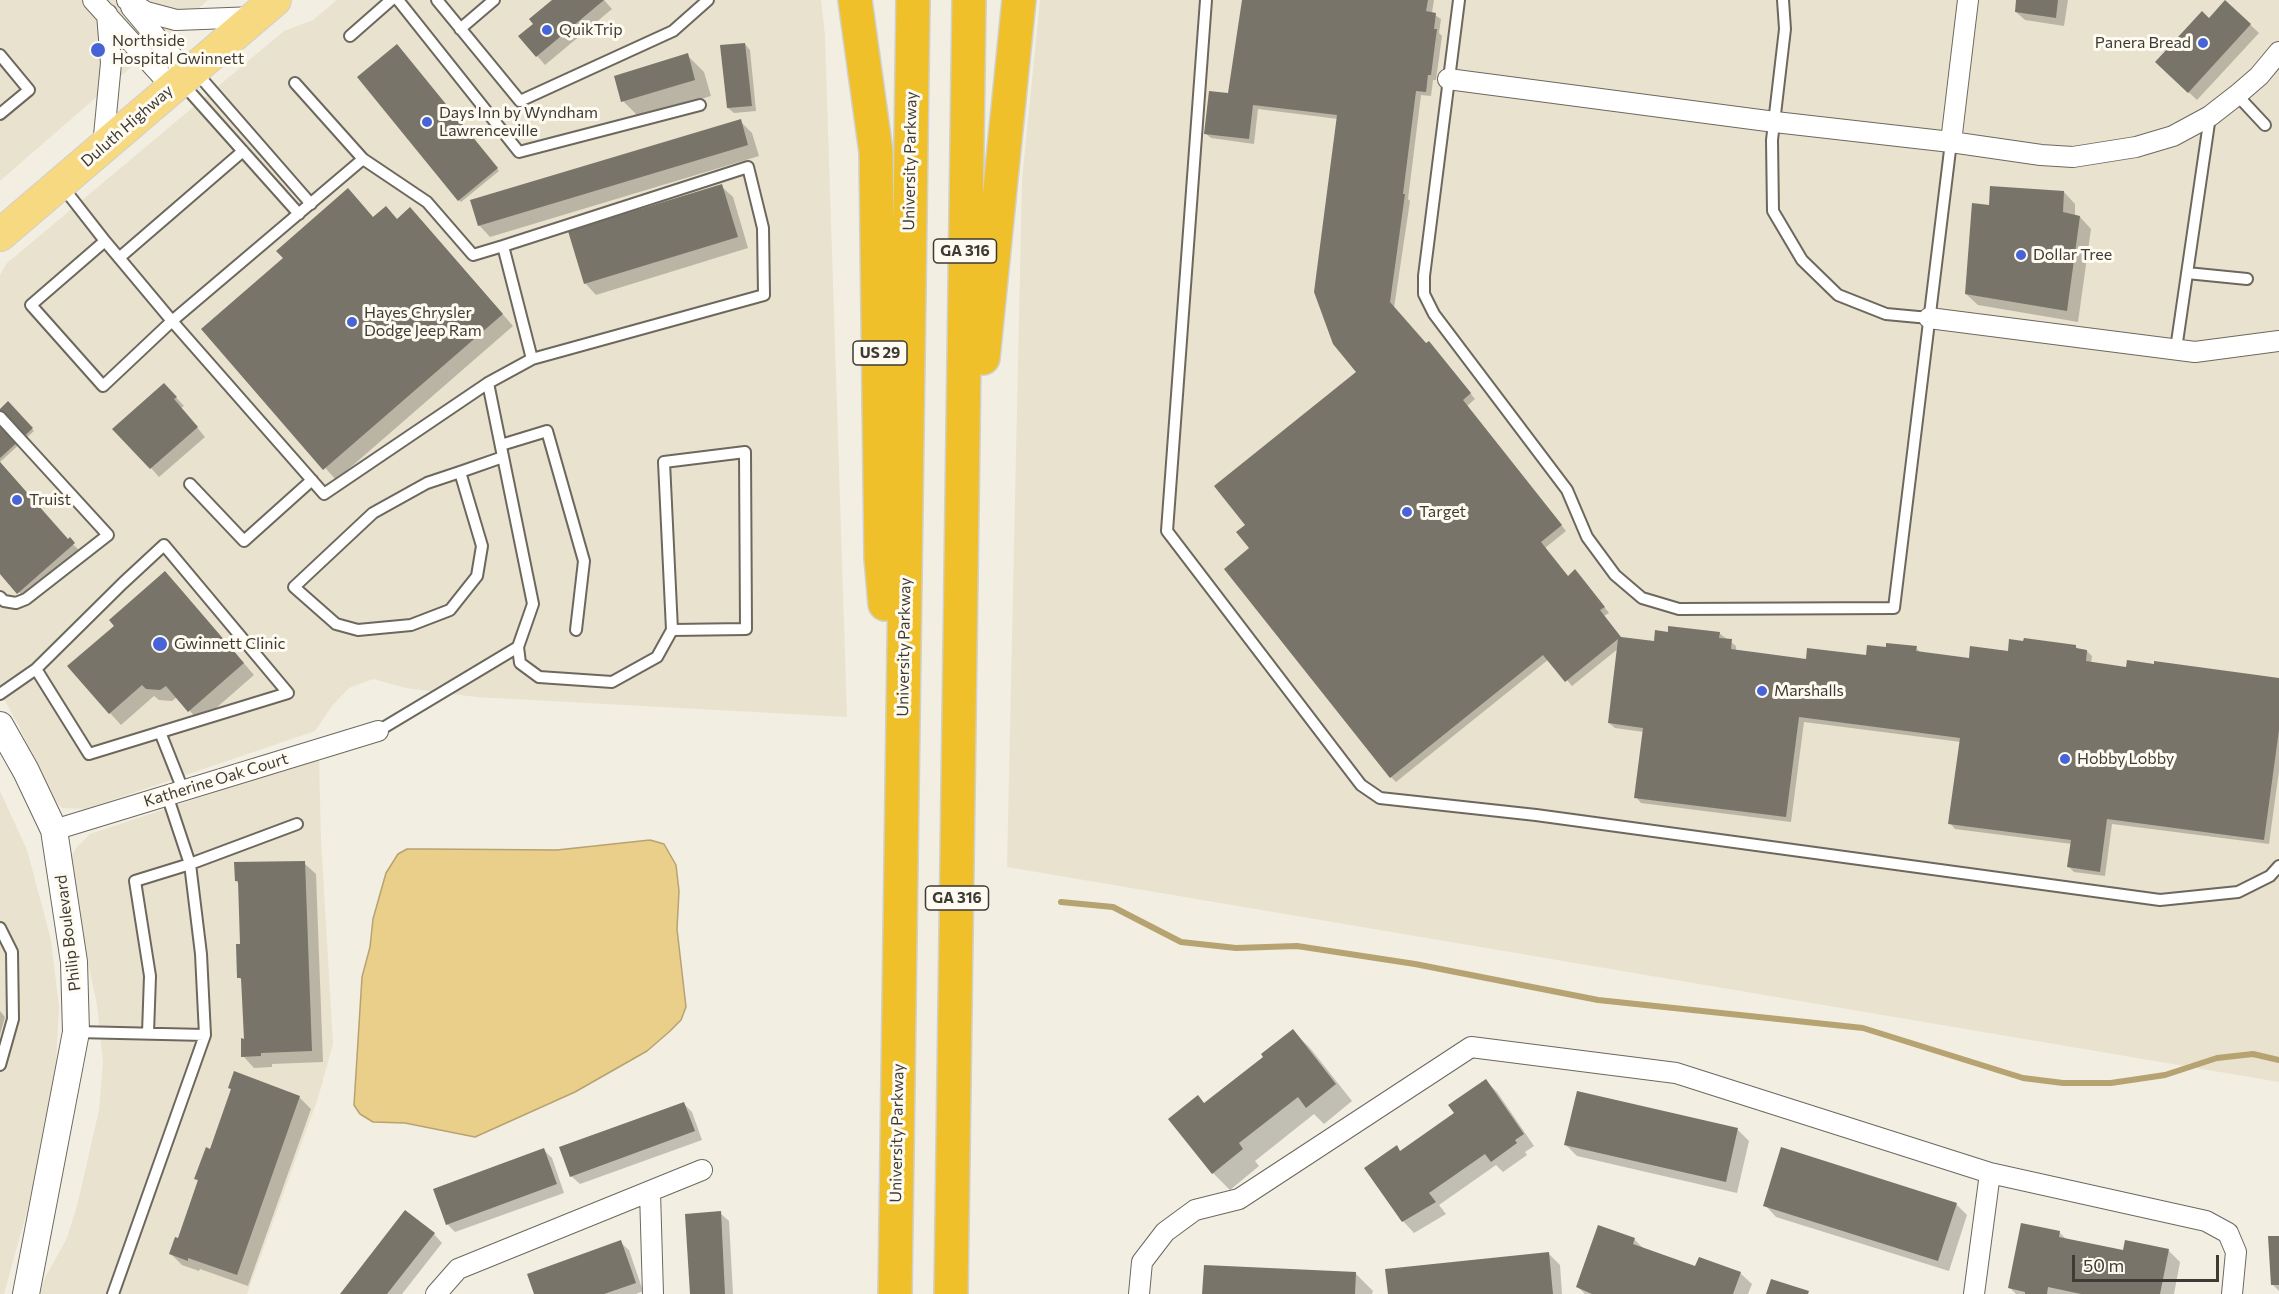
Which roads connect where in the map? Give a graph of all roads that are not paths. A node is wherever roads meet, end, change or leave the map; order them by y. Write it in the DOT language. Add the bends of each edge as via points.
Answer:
graph roads {
  1 [pos="93,0"];
  2 [pos="126,0"];
  3 [pos="391,0"];
  4 [pos="398,0"];
  5 [pos="437,0"];
  6 [pos="708,0"];
  7 [pos="855,0"];
  8 [pos="913,0"];
  9 [pos="969,0"];
  10 [pos="1019,0"];
  11 [pos="1206,0"];
  12 [pos="1459,0"];
  13 [pos="1783,0"];
  14 [pos="1968,0"];
  15 [pos="489,2"];
  16 [pos="696,4"];
  17 [pos="265,8"];
  18 [pos="107,14"];
  19 [pos="460,29"];
  20 [pos="350,36"];
  21 [pos="2279,52"];
  22 [pos="0,55"];
  23 [pos="183,78"];
  24 [pos="1448,79"];
  25 [pos="295,83"];
  26 [pos="2237,95"];
  27 [pos="700,105"];
  28 [pos="0,114"];
  29 [pos="2210,116"];
  30 [pos="1775,122"];
  31 [pos="2265,125"];
  32 [pos="1951,142"];
  33 [pos="103,146"];
  34 [pos="243,151"];
  35 [pos="363,159"];
  36 [pos="60,183"];
  37 [pos="311,204"];
  38 [pos="299,214"];
  39 [pos="0,235"];
  40 [pos="105,241"];
  41 [pos="503,246"];
  42 [pos="119,258"];
  43 [pos="2187,273"];
  44 [pos="2247,279"];
  45 [pos="1929,318"];
  46 [pos="172,321"];
  47 [pos="2279,341"];
  48 [pos="2176,350"];
  49 [pos="532,359"];
  50 [pos="488,382"];
  51 [pos="0,417"];
  52 [pos="501,445"];
  53 [pos="503,457"];
  54 [pos="460,472"];
  55 [pos="312,480"];
  56 [pos="190,484"];
  57 [pos="962,502"];
  58 [pos="0,597"];
  59 [pos="576,630"];
  60 [pos="672,630"];
  61 [pos="518,647"];
  62 [pos="36,669"];
  63 [pos="0,694"];
  64 [pos="903,706"];
  65 [pos="0,725"];
  66 [pos="378,731"];
  67 [pos="160,732"];
  68 [pos="175,793"];
  69 [pos="297,824"];
  70 [pos="54,830"];
  71 [pos="190,864"];
  72 [pos="2279,866"];
  73 [pos="0,928"];
  74 [pos="76,1032"];
  75 [pos="148,1034"];
  76 [pos="205,1035"];
  77 [pos="0,1065"];
  78 [pos="702,1170"];
  79 [pos="1990,1173"];
  80 [pos="650,1192"];
  81 [pos="26,1294"];
  82 [pos="113,1294"];
  83 [pos="436,1294"];
  84 [pos="653,1294"];
  85 [pos="895,1294"];
  86 [pos="951,1294"];
  87 [pos="1139,1294"];
  88 [pos="1974,1294"];
  89 [pos="2232,1294"];
  1 -- 18 [label="street"];
  2 -- 17 [label="street, Duluth Highway" via="146,12 176,20"];
  2 -- 23 [label="street"];
  3 -- 20 [label="lane"];
  4 -- 27 [label="lane" via="519,152"];
  5 -- 19 [label="lane"];
  6 -- 16 [label="lane"];
  7 -- 64 [label="highway, US 29" via="876,153 881,558 888,636"];
  8 -- 64 [label="highway, University Parkway / GA 316"];
  9 -- 57 [label="highway, GA 316"];
  10 -- 57 [label="highway" via="980,392"];
  11 -- 72 [label="lane" via="1167,531 1361,785 1380,798 2160,900 2238,892 2270,876"];
  12 -- 24 [label="lane"];
  13 -- 30 [label="lane" via="1785,29"];
  14 -- 32 [label="street"];
  15 -- 19 [label="lane"];
  16 -- 19 [label="lane" via="673,30 520,101"];
  17 -- 23 [label="main road, Duluth Highway"];
  18 -- 23 [label="street"];
  18 -- 33 [label="street" via="111,63"];
  21 -- 26 [label="street"];
  22 -- 28 [label="lane" via="29,90"];
  23 -- 33 [label="main road, Duluth Highway"];
  23 -- 34 [label="lane"];
  23 -- 37 [label="lane"];
  24 -- 30 [label="street"];
  24 -- 45 [label="lane" via="1424,294 1434,314 1567,490 1587,537 1615,575 1642,598 1679,609 1894,608"];
  25 -- 35 [label="lane"];
  26 -- 29 [label="street"];
  26 -- 31 [label="lane"];
  29 -- 32 [label="street" via="2173,136 2136,147 2073,157"];
  29 -- 43 [label="lane"];
  30 -- 32 [label="street"];
  30 -- 45 [label="lane" via="1773,210 1802,260 1838,295 1886,314"];
  32 -- 45 [label="lane"];
  33 -- 36 [label="main road, Duluth Highway"];
  34 -- 38 [label="lane"];
  34 -- 42 [label="lane"];
  35 -- 37 [label="lane"];
  35 -- 41 [label="lane" via="428,202 472,255"];
  36 -- 39 [label="main road, Duluth Highway"];
  36 -- 40 [label="lane"];
  37 -- 38 [label="lane"];
  38 -- 46 [label="lane"];
  40 -- 42 [label="lane"];
  40 -- 46 [label="lane" via="31,305 103,386"];
  41 -- 49 [label="lane"];
  41 -- 49 [label="lane" via="748,167 763,228 764,295"];
  42 -- 46 [label="lane"];
  43 -- 44 [label="lane"];
  43 -- 48 [label="lane"];
  45 -- 48 [label="street"];
  46 -- 55 [label="lane"];
  47 -- 48 [label="street" via="2195,352"];
  49 -- 50 [label="lane"];
  50 -- 52 [label="lane"];
  50 -- 55 [label="lane" via="324,494"];
  51 -- 58 [label="lane" via="108,535 26,599 16,603"];
  52 -- 53 [label="lane"];
  52 -- 59 [label="lane" via="548,431 584,561"];
  53 -- 54 [label="lane"];
  53 -- 61 [label="lane" via="533,604"];
  54 -- 54 [label="lane" via="427,483 372,513 294,587 336,624 358,630 411,625 450,610 477,576 482,546"];
  55 -- 56 [label="lane" via="244,541"];
  57 -- 86 [label="highway, GA 316"];
  60 -- 60 [label="lane" via="664,462 745,452 746,629"];
  60 -- 61 [label="lane" via="657,657 612,682 539,677 520,663"];
  61 -- 66 [label="lane"];
  62 -- 63 [label="lane"];
  62 -- 67 [label="lane" via="89,754"];
  62 -- 67 [label="lane" via="164,545 288,693"];
  64 -- 85 [label="highway, University Parkway / GA 316"];
  65 -- 70 [label="street, Philip Boulevard"];
  66 -- 68 [label="street, Katherine Oak Court"];
  67 -- 68 [label="lane"];
  68 -- 70 [label="street, Katherine Oak Court"];
  68 -- 71 [label="lane"];
  69 -- 71 [label="lane"];
  70 -- 74 [label="street, Philip Boulevard" via="74,962"];
  71 -- 75 [label="lane" via="135,881 150,976"];
  71 -- 76 [label="lane" via="201,954"];
  73 -- 77 [label="lane" via="12,952 13,1019"];
  74 -- 75 [label="lane"];
  74 -- 81 [label="street, Philip Boulevard"];
  75 -- 76 [label="lane"];
  76 -- 82 [label="lane"];
  78 -- 80 [label="street"];
  79 -- 87 [label="street" via="1676,1073 1470,1047 1239,1199 1195,1210 1165,1232 1142,1262"];
  79 -- 88 [label="street"];
  79 -- 89 [label="street" via="2206,1221 2228,1233 2236,1252"];
  80 -- 83 [label="street" via="458,1269"];
  80 -- 84 [label="street"];
}
